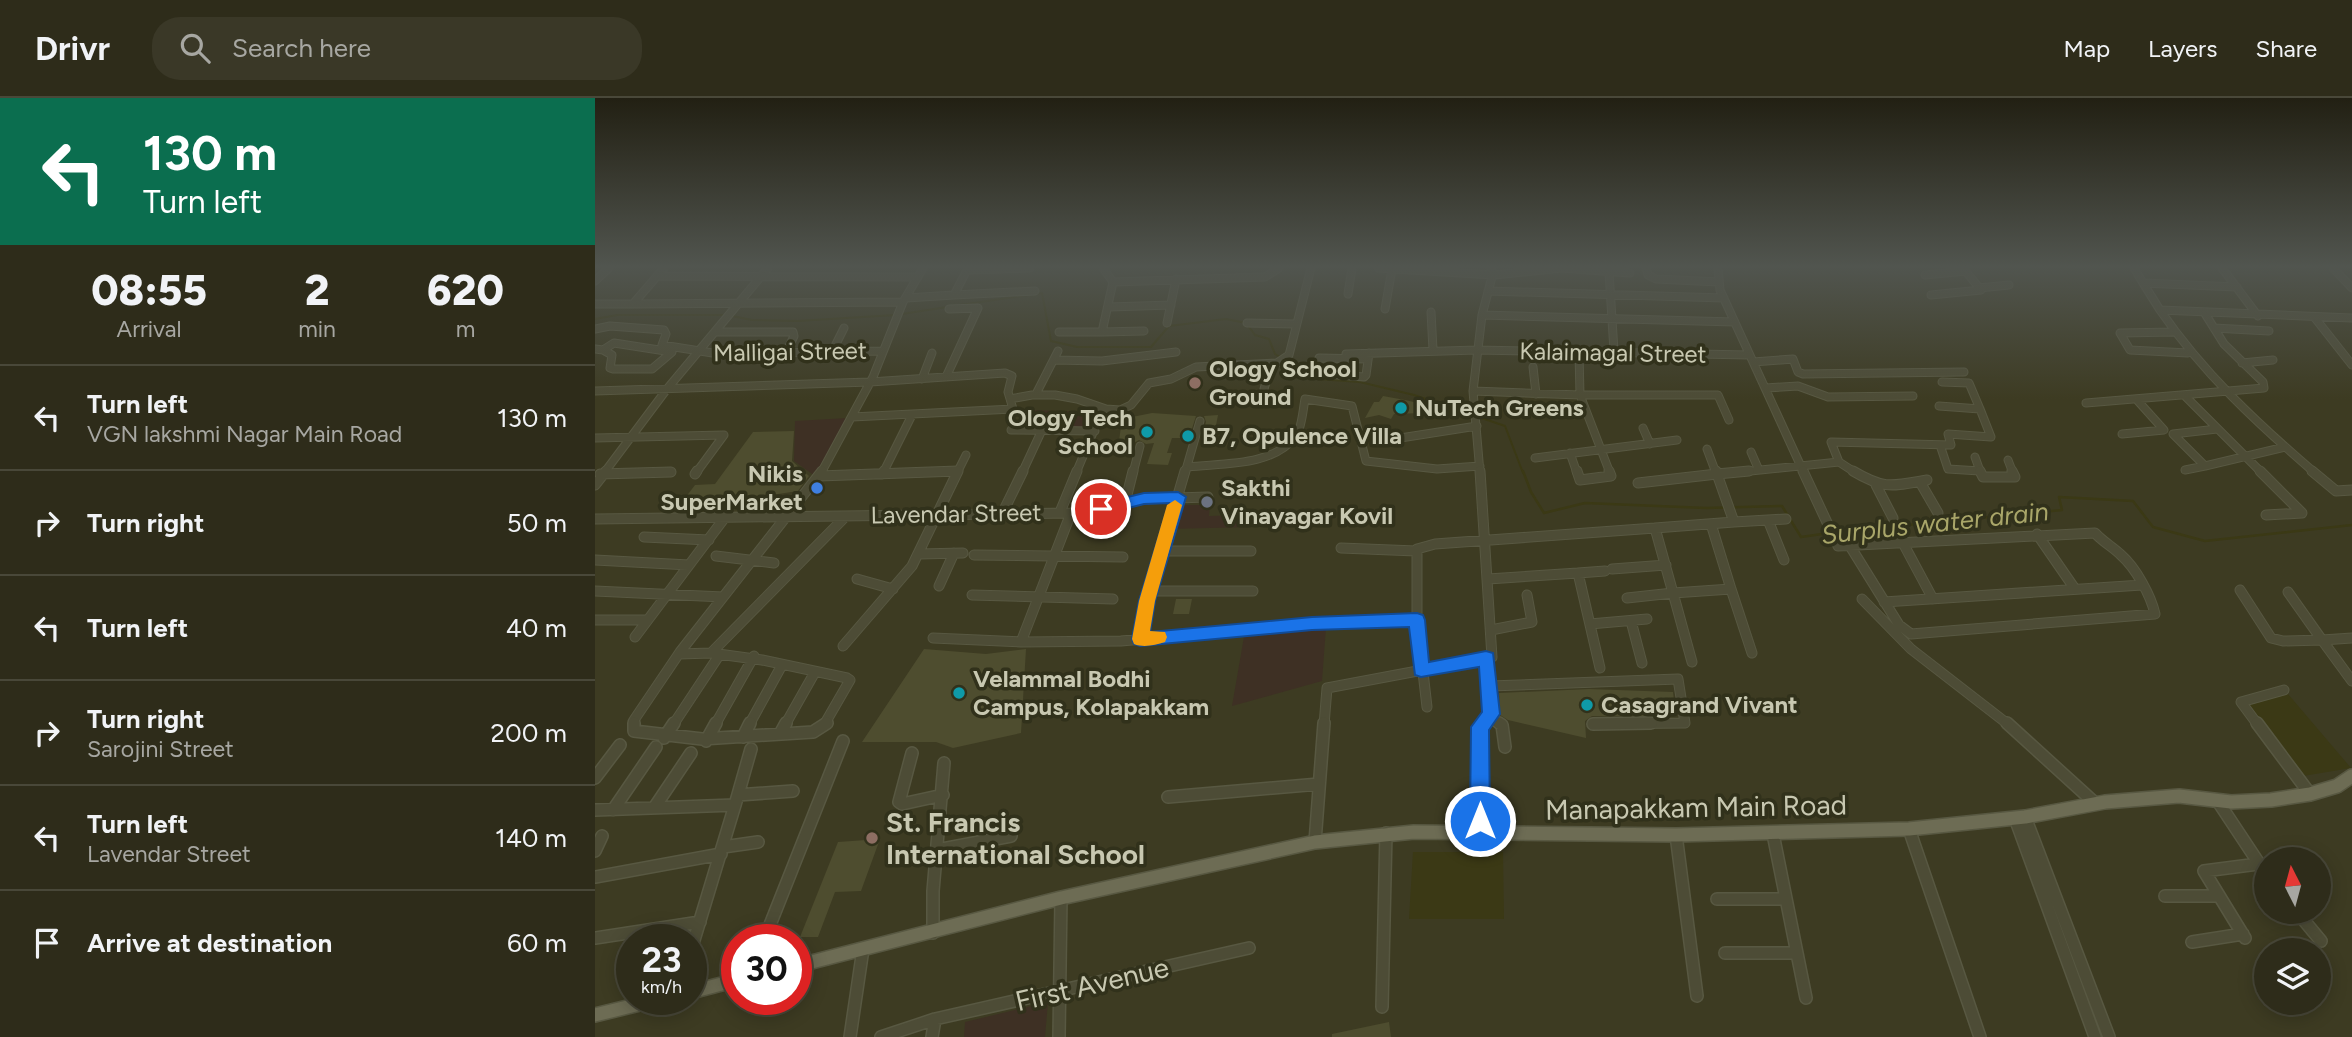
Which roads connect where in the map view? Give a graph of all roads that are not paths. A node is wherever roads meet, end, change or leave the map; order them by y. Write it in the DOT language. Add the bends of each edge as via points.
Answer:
graph roads {
  1 [pos="733,312"];
  2 [pos="900,312"];
  3 [pos="976,312"];
  4 [pos="1108,312"];
  5 [pos="1169,312"];
  6 [pos="1298,312"];
  7 [pos="1431,312"];
  8 [pos="1483,312"];
  9 [pos="1612,312"];
  10 [pos="1730,312"];
  11 [pos="2161,312"];
  12 [pos="2200,312"];
  13 [pos="2204,312"];
  14 [pos="2256,312"];
  15 [pos="1482,315"];
  16 [pos="2259,316"];
  17 [pos="1612,318"];
  18 [pos="2315,318"];
  19 [pos="2352,318"];
  20 [pos="1735,322"];
  21 [pos="1167,323"];
  22 [pos="1247,323"];
  23 [pos="1295,324"];
  24 [pos="844,328"];
  25 [pos="2214,328"];
  26 [pos="595,329"];
  27 [pos="1144,331"];
  28 [pos="2269,331"];
  29 [pos="716,332"];
  30 [pos="1059,332"];
  31 [pos="1102,332"];
  32 [pos="2174,332"];
  33 [pos="599,350"];
  34 [pos="1433,350"];
  35 [pos="1477,350"];
  36 [pos="883,351"];
  37 [pos="1058,351"];
  38 [pos="1614,351"];
  39 [pos="696,352"];
  40 [pos="832,352"];
  41 [pos="1176,352"];
  42 [pos="1579,352"];
  43 [pos="786,353"];
  44 [pos="932,353"];
  45 [pos="2188,353"];
  46 [pos="1368,356"];
  47 [pos="1751,358"];
  48 [pos="1054,360"];
  49 [pos="2273,360"];
  50 [pos="2242,363"];
  51 [pos="2352,364"];
  52 [pos="1271,365"];
  53 [pos="1533,367"];
  54 [pos="1964,372"];
  55 [pos="946,377"];
  56 [pos="922,379"];
  57 [pos="870,382"];
  58 [pos="1942,382"];
  59 [pos="792,384"];
  60 [pos="1766,388"];
  61 [pos="667,389"];
  62 [pos="1264,389"];
  63 [pos="595,391"];
  64 [pos="1473,391"];
  65 [pos="2227,393"];
  66 [pos="1036,394"];
  67 [pos="1536,394"];
  68 [pos="1580,395"];
  69 [pos="1913,397"];
  70 [pos="2186,397"];
  71 [pos="1010,399"];
  72 [pos="2137,400"];
  73 [pos="2087,403"];
  74 [pos="1939,406"];
  75 [pos="1103,409"];
  76 [pos="1980,409"];
  77 [pos="912,415"];
  78 [pos="852,417"];
  79 [pos="1476,419"];
  80 [pos="1728,420"];
  81 [pos="1200,421"];
  82 [pos="1643,428"];
  83 [pos="2217,429"];
  84 [pos="1011,430"];
  85 [pos="1042,430"];
  86 [pos="1095,431"];
  87 [pos="2122,434"];
  88 [pos="631,437"];
  89 [pos="595,438"];
  90 [pos="1394,439"];
  91 [pos="1678,440"];
  92 [pos="1650,444"];
  93 [pos="1940,445"];
  94 [pos="1140,446"];
  95 [pos="2285,447"];
  96 [pos="1707,449"];
  97 [pos="1601,450"];
  98 [pos="1751,452"];
  99 [pos="1570,453"];
  100 [pos="966,455"];
  101 [pos="2244,456"];
  102 [pos="1975,457"];
  103 [pos="1535,458"];
  104 [pos="2008,460"];
  105 [pos="1839,462"];
  106 [pos="1800,464"];
  107 [pos="1188,466"];
  108 [pos="1480,466"];
  109 [pos="2204,466"];
  110 [pos="1758,468"];
  111 [pos="2185,470"];
  112 [pos="958,471"];
  113 [pos="1980,471"];
  114 [pos="671,472"];
  115 [pos="599,474"];
  116 [pos="695,474"];
  117 [pos="882,474"];
  118 [pos="1717,474"];
  119 [pos="819,476"];
  120 [pos="1638,483"];
  121 [pos="595,485"];
  122 [pos="1876,485"];
  123 [pos="2352,490"];
  124 [pos="1178,497"];
  125 [pos="1208,497"];
  126 [pos="1125,503"];
  127 [pos="1003,512"];
  128 [pos="1065,512"];
  129 [pos="1938,513"];
  130 [pos="937,514"];
  131 [pos="2266,514"];
  132 [pos="726,516"];
  133 [pos="846,516"];
  134 [pos="1893,517"];
  135 [pos="787,518"];
  136 [pos="595,519"];
  137 [pos="1786,519"];
  138 [pos="1768,520"];
  139 [pos="1734,522"];
  140 [pos="1711,524"];
  141 [pos="1655,528"];
  142 [pos="2038,534"];
  143 [pos="644,537"];
  144 [pos="709,540"];
  145 [pos="1486,542"];
  146 [pos="1903,542"];
  147 [pos="1850,546"];
  148 [pos="1341,548"];
  149 [pos="1161,551"];
  150 [pos="1251,551"];
  151 [pos="1416,551"];
  152 [pos="919,554"];
  153 [pos="974,555"];
  154 [pos="716,556"];
  155 [pos="1053,557"];
  156 [pos="1123,557"];
  157 [pos="595,560"];
  158 [pos="1784,560"];
  159 [pos="753,561"];
  160 [pos="774,563"];
  161 [pos="689,565"];
  162 [pos="1665,565"];
  163 [pos="1609,570"];
  164 [pos="1579,573"];
  165 [pos="857,579"];
  166 [pos="1488,579"];
  167 [pos="2142,585"];
  168 [pos="939,586"];
  169 [pos="893,589"];
  170 [pos="1731,589"];
  171 [pos="2075,589"];
  172 [pos="1150,590"];
  173 [pos="2240,590"];
  174 [pos="595,591"];
  175 [pos="1254,591"];
  176 [pos="668,593"];
  177 [pos="1673,593"];
  178 [pos="2288,593"];
  179 [pos="972,595"];
  180 [pos="1527,596"];
  181 [pos="723,597"];
  182 [pos="1039,597"];
  183 [pos="1627,598"];
  184 [pos="1933,598"];
  185 [pos="1113,599"];
  186 [pos="1861,599"];
  187 [pos="1884,602"];
  188 [pos="1647,619"];
  189 [pos="595,620"];
  190 [pos="647,620"];
  191 [pos="1417,620"];
  192 [pos="1631,621"];
  193 [pos="1590,624"];
  194 [pos="1491,630"];
  195 [pos="635,636"];
  196 [pos="933,638"];
  197 [pos="2352,638"];
  198 [pos="1140,639"];
  199 [pos="2322,640"];
  200 [pos="1021,642"];
  201 [pos="843,646"];
  202 [pos="679,653"];
  203 [pos="716,653"];
  204 [pos="1752,653"];
  205 [pos="754,656"];
  206 [pos="1486,658"];
  207 [pos="1692,662"];
  208 [pos="1642,663"];
  209 [pos="782,666"];
  210 [pos="1600,668"];
  211 [pos="1421,670"];
  212 [pos="815,672"];
  213 [pos="2352,681"];
  214 [pos="1490,686"];
  215 [pos="2284,690"];
  216 [pos="1427,707"];
  217 [pos="1488,718"];
  218 [pos="1593,724"];
  219 [pos="780,734"];
  220 [pos="743,737"];
  221 [pos="706,741"];
  222 [pos="843,741"];
  223 [pos="660,742"];
  224 [pos="620,745"];
  225 [pos="1505,747"];
  226 [pos="751,749"];
  227 [pos="691,753"];
  228 [pos="912,753"];
  229 [pos="944,763"];
  230 [pos="2352,776"];
  231 [pos="595,779"];
  232 [pos="1319,784"];
  233 [pos="793,791"];
  234 [pos="2309,794"];
  235 [pos="943,795"];
  236 [pos="1168,797"];
  237 [pos="736,800"];
  238 [pos="2217,800"];
  239 [pos="2096,804"];
  240 [pos="654,808"];
  241 [pos="595,810"];
  242 [pos="613,810"];
  243 [pos="2020,818"];
  244 [pos="1480,821"];
  245 [pos="1909,829"];
  246 [pos="1386,833"];
  247 [pos="1773,834"];
  248 [pos="1676,835"];
  249 [pos="602,836"];
  250 [pos="1011,836"];
  251 [pos="758,842"];
  252 [pos="1315,842"];
  253 [pos="722,850"];
  254 [pos="937,850"];
  255 [pos="595,852"];
  256 [pos="2254,858"];
  257 [pos="2254,865"];
  258 [pos="595,877"];
  259 [pos="2165,896"];
  260 [pos="2219,896"];
  261 [pos="1061,898"];
  262 [pos="1717,899"];
  263 [pos="1786,900"];
  264 [pos="700,922"];
  265 [pos="770,924"];
  266 [pos="2307,924"];
  267 [pos="933,933"];
  268 [pos="595,938"];
  269 [pos="2319,938"];
  270 [pos="2192,943"];
  271 [pos="1249,948"];
  272 [pos="863,949"];
  273 [pos="1725,953"];
  274 [pos="1797,953"];
  275 [pos="812,962"];
  276 [pos="1060,992"];
  277 [pos="1697,996"];
  278 [pos="1806,998"];
  279 [pos="1382,1007"];
  280 [pos="616,1010"];
  281 [pos="595,1015"];
  282 [pos="935,1020"];
  283 [pos="851,1037"];
  284 [pos="881,1037"];
  285 [pos="932,1037"];
  286 [pos="1059,1037"];
  287 [pos="1980,1037"];
  288 [pos="2095,1037"];
  289 [pos="2109,1037"];
  1 -- 29 [label="street"];
  2 -- 36 [label="street"];
  3 -- 55 [label="street"];
  4 -- 31 [label="street"];
  5 -- 21 [label="street"];
  6 -- 23 [label="street"];
  7 -- 34 [label="street"];
  8 -- 15 [label="street"];
  9 -- 17 [label="street"];
  10 -- 20 [label="street"];
  11 -- 32 [label="street"];
  12 -- 13 [label="street"];
  13 -- 16 [label="street"];
  13 -- 25 [label="street"];
  14 -- 16 [label="street"];
  15 -- 17 [label="street"];
  15 -- 35 [label="street"];
  16 -- 18 [label="street"];
  17 -- 20 [label="street"];
  17 -- 38 [label="street"];
  18 -- 19 [label="street"];
  18 -- 51 [label="street"];
  20 -- 47 [label="street"];
  22 -- 23 [label="street"];
  23 -- 52 [label="street" via="1285,358"];
  24 -- 40 [label="street"];
  25 -- 28 [label="street"];
  25 -- 50 [label="street"];
  26 -- 39 [label="street, Malligai Street" via="664,330 662,345"];
  27 -- 31 [label="street"];
  29 -- 39 [label="street"];
  29 -- 43 [label="street" via="794,333"];
  30 -- 31 [label="street"];
  32 -- 45 [label="street"];
  32 -- 45 [label="street" via="2120,333 2130,350"];
  33 -- 33 [label="street" via="614,343 672,352 652,369 613,369 612,355"];
  34 -- 35 [label="street, Kalaimagal Street"];
  34 -- 46 [label="street, Kalaimagal Street"];
  35 -- 42 [label="street, Kalaimagal Street"];
  35 -- 64 [label="street"];
  36 -- 40 [label="street, Malligai Street"];
  36 -- 57 [label="street"];
  37 -- 48 [label="street"];
  38 -- 42 [label="street, Kalaimagal Street"];
  38 -- 47 [label="street, Kalaimagal Street"];
  39 -- 43 [label="street, Malligai Street"];
  39 -- 61 [label="street"];
  40 -- 43 [label="street, Malligai Street"];
  41 -- 48 [label="street" via="1111,360"];
  42 -- 68 [label="street"];
  44 -- 56 [label="street"];
  45 -- 65 [label="street"];
  46 -- 46 [label="street, Kalaimagal Street" via="1364,377 1314,373 1319,358"];
  47 -- 54 [label="street, Kalaimagal Street" via="1793,359 1803,374"];
  47 -- 60 [label="street"];
  48 -- 66 [label="street"];
  49 -- 50 [label="street"];
  50 -- 65 [label="street" via="2265,387"];
  52 -- 62 [label="street"];
  52 -- 75 [label="street" via="1188,369 1145,385 1127,407"];
  53 -- 67 [label="street"];
  55 -- 56 [label="street"];
  55 -- 71 [label="street" via="1005,373 1012,376"];
  56 -- 57 [label="street"];
  57 -- 59 [label="street"];
  57 -- 78 [label="street"];
  58 -- 76 [label="street" via="1969,383"];
  59 -- 61 [label="street"];
  60 -- 69 [label="street" via="1808,388 1828,397"];
  60 -- 106 [label="street"];
  61 -- 63 [label="street"];
  61 -- 88 [label="street"];
  64 -- 67 [label="street"];
  64 -- 79 [label="street"];
  65 -- 70 [label="street"];
  65 -- 95 [label="street"];
  66 -- 71 [label="street"];
  66 -- 75 [label="street" via="1070,397"];
  67 -- 68 [label="street"];
  68 -- 80 [label="street" via="1718,395"];
  68 -- 97 [label="street"];
  70 -- 72 [label="street"];
  70 -- 83 [label="street"];
  71 -- 77 [label="street" via="1013,409"];
  72 -- 73 [label="street"];
  72 -- 87 [label="street" via="2164,430"];
  74 -- 76 [label="street"];
  75 -- 86 [label="street"];
  76 -- 93 [label="street" via="1991,437 1948,434 1951,446"];
  77 -- 78 [label="street"];
  77 -- 117 [label="street"];
  78 -- 119 [label="street"];
  79 -- 90 [label="street"];
  79 -- 108 [label="street"];
  81 -- 107 [label="street"];
  82 -- 92 [label="street"];
  83 -- 101 [label="street"];
  83 -- 109 [label="street" via="2173,434"];
  84 -- 85 [label="street"];
  85 -- 86 [label="street"];
  85 -- 127 [label="street"];
  86 -- 128 [label="street"];
  88 -- 89 [label="street"];
  88 -- 115 [label="street"];
  88 -- 116 [label="street" via="724,435"];
  91 -- 92 [label="street"];
  92 -- 97 [label="street"];
  93 -- 105 [label="street" via="1831,442"];
  93 -- 113 [label="street" via="1948,469"];
  94 -- 126 [label="street"];
  95 -- 101 [label="street"];
  95 -- 123 [label="street" via="2336,491"];
  96 -- 118 [label="street"];
  97 -- 99 [label="street"];
  97 -- 99 [label="street" via="1611,476 1582,481"];
  98 -- 110 [label="street"];
  99 -- 103 [label="street"];
  100 -- 112 [label="street"];
  101 -- 109 [label="street"];
  101 -- 131 [label="street" via="2302,513"];
  102 -- 113 [label="street"];
  104 -- 113 [label="street" via="2015,477 1983,477"];
  105 -- 106 [label="street"];
  105 -- 122 [label="street"];
  106 -- 110 [label="street"];
  106 -- 147 [label="street" via="1838,546"];
  107 -- 108 [label="street" via="1268,457 1286,447 1297,435 1305,399 1352,406 1366,461 1437,469"];
  107 -- 124 [label="street"];
  108 -- 145 [label="street"];
  109 -- 111 [label="street"];
  110 -- 118 [label="street"];
  112 -- 117 [label="street"];
  112 -- 130 [label="street"];
  114 -- 115 [label="street"];
  115 -- 121 [label="street"];
  117 -- 119 [label="street"];
  118 -- 120 [label="street"];
  118 -- 139 [label="street"];
  119 -- 135 [label="street"];
  122 -- 129 [label="street" via="1923,481"];
  122 -- 134 [label="street"];
  124 -- 125 [label="street, Lavendar Street"];
  124 -- 126 [label="street, Lavendar Street"];
  124 -- 149 [label="street"];
  126 -- 128 [label="street, Lavendar Street"];
  127 -- 128 [label="street, Lavendar Street"];
  127 -- 130 [label="street, Lavendar Street"];
  128 -- 155 [label="street"];
  130 -- 133 [label="street, Lavendar Street"];
  130 -- 152 [label="street"];
  132 -- 135 [label="street, Lavendar Street"];
  132 -- 136 [label="street, Lavendar Street"];
  132 -- 144 [label="street"];
  133 -- 135 [label="street, Lavendar Street"];
  133 -- 203 [label="street"];
  135 -- 159 [label="street"];
  137 -- 138 [label="street"];
  138 -- 139 [label="street"];
  138 -- 158 [label="street"];
  139 -- 140 [label="street"];
  140 -- 141 [label="street"];
  140 -- 170 [label="street"];
  141 -- 145 [label="street"];
  141 -- 162 [label="street"];
  142 -- 146 [label="street"];
  142 -- 167 [label="street" via="2095,533 2121,554"];
  142 -- 171 [label="street"];
  143 -- 144 [label="street"];
  144 -- 161 [label="street"];
  145 -- 151 [label="street" via="1434,544"];
  145 -- 166 [label="street"];
  146 -- 147 [label="street"];
  146 -- 184 [label="street"];
  147 -- 187 [label="street"];
  148 -- 151 [label="street"];
  149 -- 150 [label="street"];
  149 -- 172 [label="street"];
  151 -- 191 [label="street"];
  152 -- 168 [label="street" via="959,553"];
  152 -- 169 [label="street"];
  153 -- 155 [label="street"];
  154 -- 159 [label="street"];
  155 -- 156 [label="street"];
  155 -- 182 [label="street"];
  157 -- 161 [label="street"];
  159 -- 160 [label="street"];
  159 -- 181 [label="street"];
  161 -- 176 [label="street"];
  162 -- 163 [label="street"];
  162 -- 177 [label="street"];
  163 -- 164 [label="street"];
  164 -- 166 [label="street"];
  164 -- 193 [label="street"];
  165 -- 169 [label="street"];
  166 -- 194 [label="street"];
  167 -- 171 [label="street"];
  167 -- 187 [label="street" via="2155,614 1911,634"];
  169 -- 201 [label="street"];
  170 -- 177 [label="street"];
  170 -- 204 [label="street"];
  171 -- 184 [label="street"];
  172 -- 175 [label="street"];
  172 -- 198 [label="street"];
  173 -- 199 [label="street" via="2271,638"];
  174 -- 176 [label="street"];
  176 -- 181 [label="street"];
  176 -- 190 [label="street"];
  177 -- 183 [label="street"];
  177 -- 207 [label="street"];
  178 -- 199 [label="street"];
  179 -- 182 [label="street"];
  180 -- 194 [label="street" via="1532,622"];
  181 -- 202 [label="street"];
  182 -- 185 [label="street"];
  182 -- 200 [label="street"];
  184 -- 187 [label="street"];
  186 -- 239 [label="street" via="1911,649 1997,714"];
  188 -- 192 [label="street"];
  189 -- 190 [label="street"];
  190 -- 195 [label="street"];
  191 -- 198 [label="street"];
  191 -- 211 [label="street"];
  192 -- 193 [label="street"];
  192 -- 208 [label="street"];
  193 -- 210 [label="street"];
  194 -- 206 [label="street" via="1492,657"];
  196 -- 200 [label="street"];
  197 -- 199 [label="street"];
  198 -- 200 [label="street"];
  199 -- 213 [label="street"];
  202 -- 203 [label="street"];
  202 -- 223 [label="street" via="634,720 634,731"];
  203 -- 205 [label="street"];
  203 -- 223 [label="street"];
  205 -- 209 [label="street"];
  205 -- 221 [label="street"];
  206 -- 211 [label="street"];
  206 -- 214 [label="street"];
  209 -- 212 [label="street"];
  209 -- 220 [label="street"];
  211 -- 216 [label="street"];
  211 -- 232 [label="street" via="1327,688"];
  212 -- 219 [label="street"];
  212 -- 219 [label="street" via="851,680 823,728"];
  214 -- 217 [label="street"];
  214 -- 218 [label="street" via="1678,679 1685,723"];
  215 -- 234 [label="street" via="2241,702"];
  217 -- 225 [label="street" via="1502,725"];
  217 -- 244 [label="street" via="1480,727"];
  219 -- 220 [label="street"];
  220 -- 221 [label="street"];
  221 -- 223 [label="street"];
  222 -- 265 [label="street"];
  223 -- 242 [label="street"];
  224 -- 231 [label="street"];
  226 -- 237 [label="street"];
  227 -- 240 [label="street"];
  228 -- 235 [label="street" via="899,802"];
  229 -- 235 [label="street"];
  230 -- 234 [label="main road, Manapakkam Main Road"];
  232 -- 236 [label="street"];
  232 -- 252 [label="street"];
  233 -- 237 [label="street"];
  234 -- 238 [label="main road, Manapakkam Main Road" via="2271,800"];
  235 -- 254 [label="street"];
  237 -- 240 [label="street"];
  237 -- 253 [label="street"];
  238 -- 239 [label="main road, Manapakkam Main Road" via="2179,796"];
  238 -- 256 [label="street"];
  239 -- 243 [label="main road, Manapakkam Main Road"];
  240 -- 242 [label="street"];
  241 -- 242 [label="street"];
  243 -- 245 [label="main road, Manapakkam Main Road"];
  243 -- 288 [label="street"];
  243 -- 289 [label="street"];
  245 -- 247 [label="main road, Manapakkam Main Road"];
  245 -- 287 [label="street"];
  246 -- 248 [label="main road, Manapakkam Main Road"];
  246 -- 252 [label="main road, Manapakkam Main Road"];
  246 -- 279 [label="street"];
  247 -- 248 [label="main road, Manapakkam Main Road"];
  247 -- 263 [label="street"];
  248 -- 277 [label="street"];
  249 -- 255 [label="street"];
  250 -- 254 [label="street"];
  251 -- 253 [label="street"];
  252 -- 261 [label="main road, Manapakkam Main Road"];
  253 -- 258 [label="street"];
  253 -- 264 [label="street"];
  254 -- 267 [label="street"];
  257 -- 260 [label="street" via="2204,871"];
  259 -- 260 [label="street"];
  260 -- 270 [label="street" via="2244,936"];
  261 -- 267 [label="main road, Manapakkam Main Road"];
  261 -- 276 [label="street"];
  262 -- 263 [label="street"];
  263 -- 274 [label="street"];
  264 -- 268 [label="street"];
  266 -- 269 [label="street"];
  267 -- 272 [label="main road, Manapakkam Main Road"];
  271 -- 276 [label="street, First Avenue"];
  272 -- 275 [label="main road, Manapakkam Main Road"];
  272 -- 283 [label="street"];
  273 -- 274 [label="street"];
  274 -- 278 [label="street"];
  276 -- 282 [label="street, First Avenue"];
  276 -- 286 [label="street"];
  280 -- 281 [label="main road"];
  282 -- 284 [label="street, First Avenue"];
  282 -- 285 [label="street"];
}
